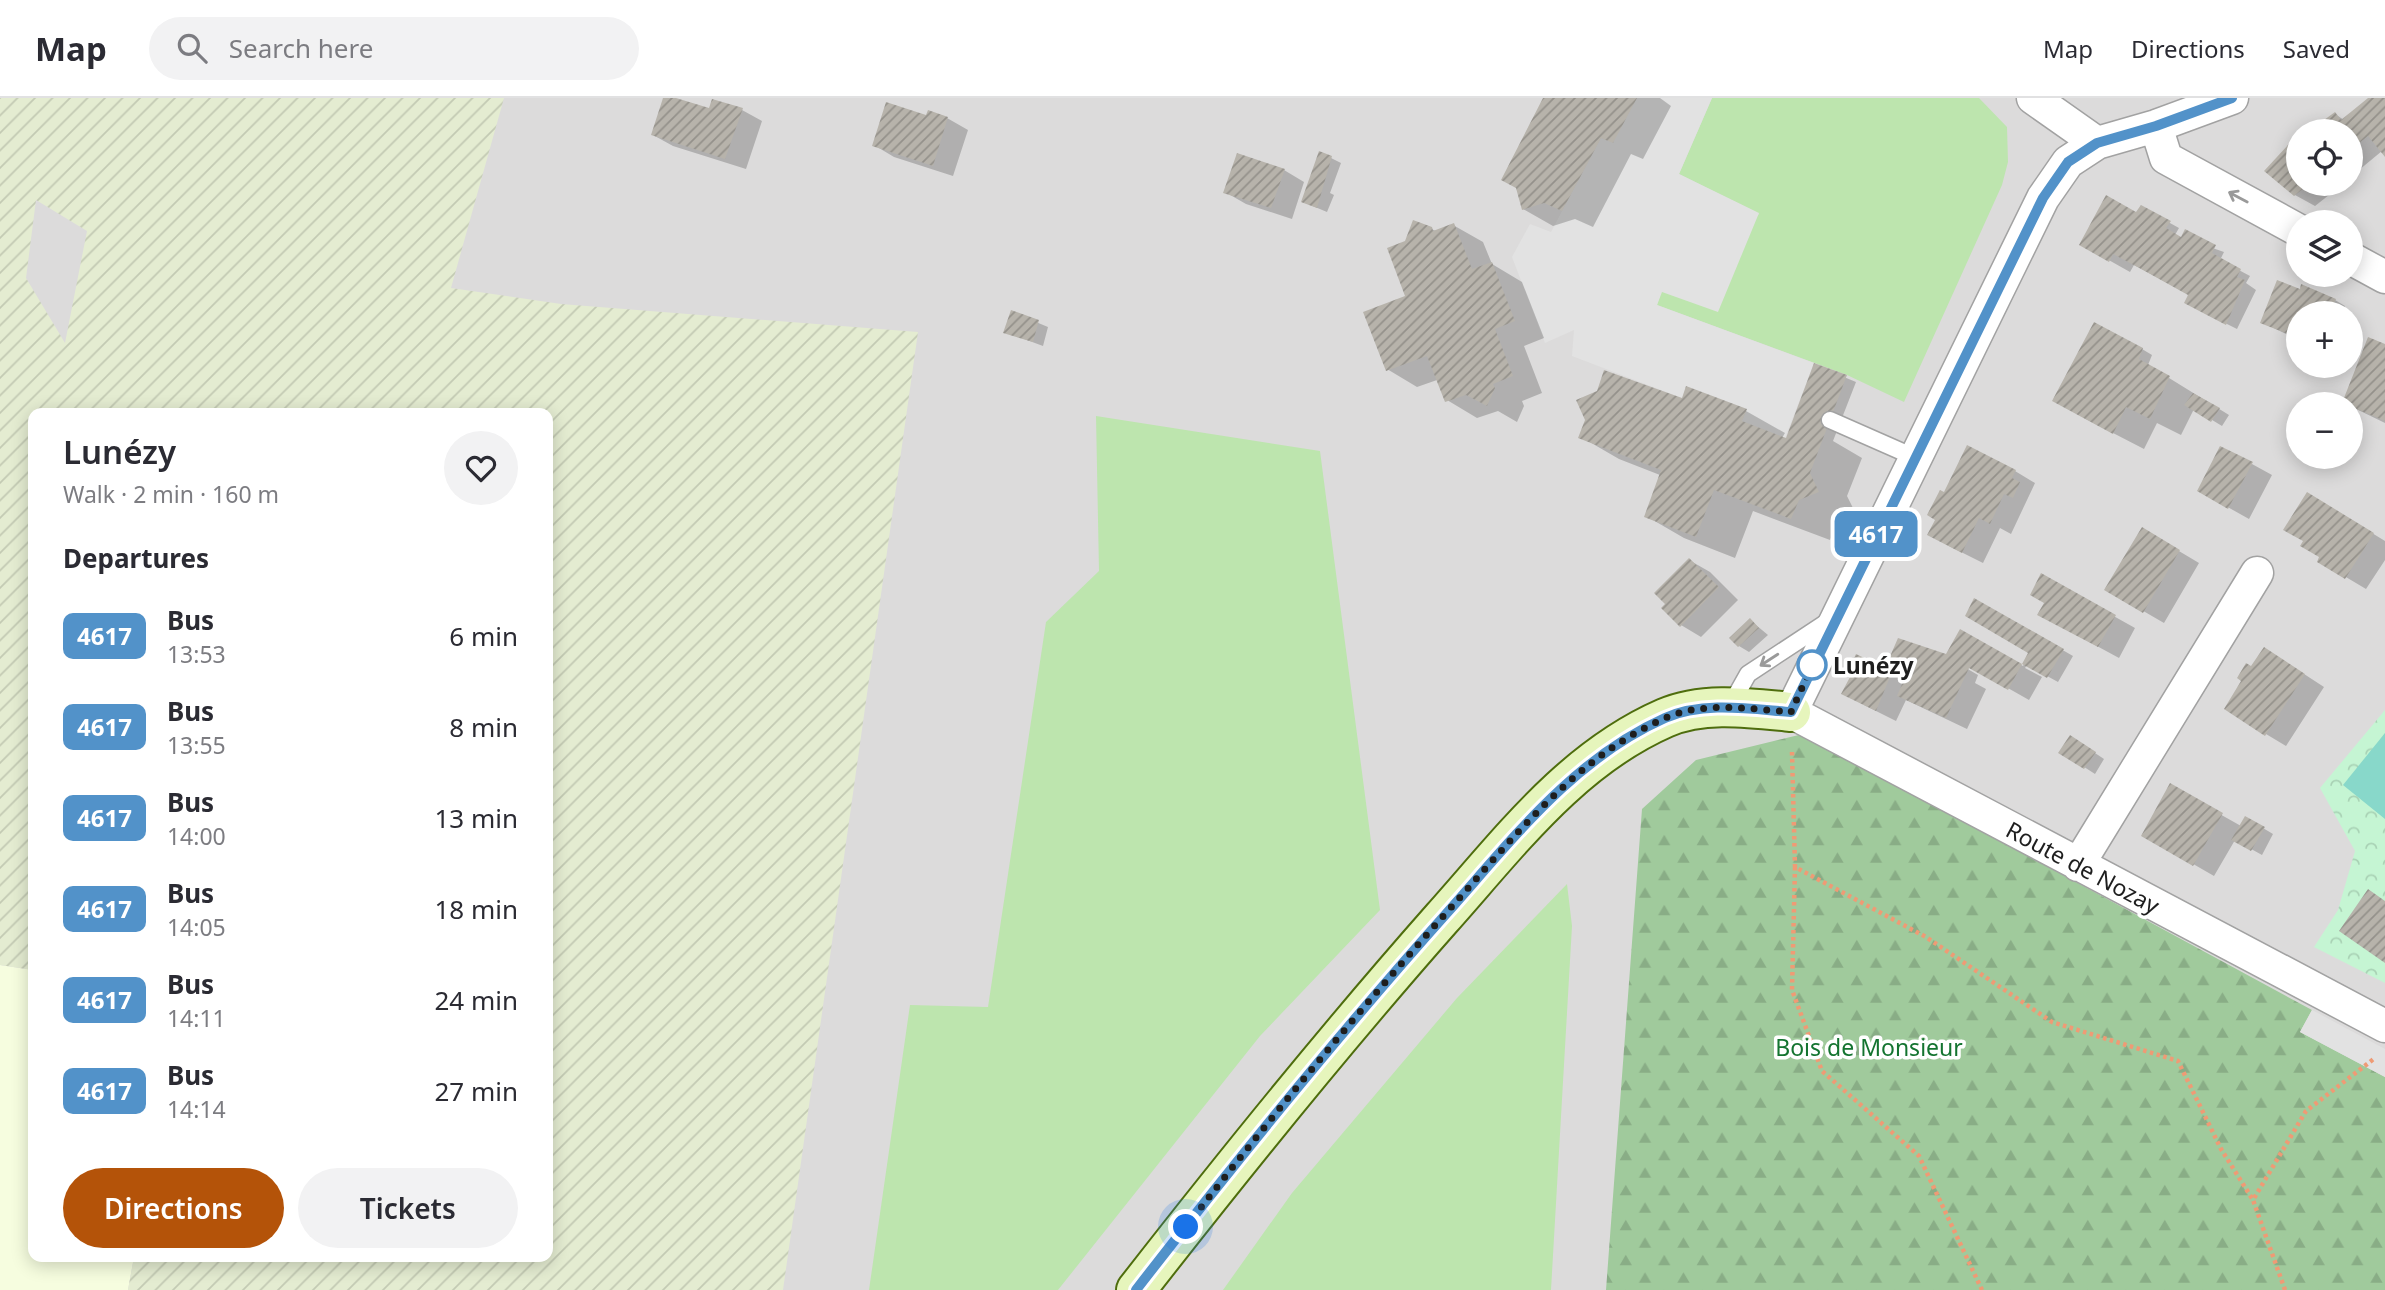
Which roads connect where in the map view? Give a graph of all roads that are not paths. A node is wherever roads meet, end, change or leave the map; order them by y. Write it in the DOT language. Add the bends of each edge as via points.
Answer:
graph roads {
  1 [pos="2033,98"];
  2 [pos="2232,98"];
  3 [pos="2156,126"];
  4 [pos="2097,143"];
  5 [pos="2286,224"];
  6 [pos="2363,265"];
  7 [pos="2385,276"];
  8 [pos="1830,420"];
  9 [pos="1914,457"];
  10 [pos="2257,573"];
  11 [pos="1835,618"];
  12 [pos="1728,708"];
  13 [pos="1786,711"];
  14 [pos="2078,864"];
  15 [pos="2385,1027"];
  16 [pos="1136,1290"];
  1 -- 4 [label="street"];
  2 -- 3 [label="street"];
  3 -- 4 [label="street"];
  5 -- 3 [label="street, one-way" via="2166,159"];
  4 -- 9 [label="street" via="2068,162 2043,198"];
  6 -- 7 [label="street"];
  8 -- 9 [label="lane"];
  9 -- 11 [label="street"];
  10 -- 14 [label="street"];
  11 -- 12 [label="lane, one-way" via="1748,674"];
  11 -- 13 [label="street"];
  12 -- 13 [label="street"];
  12 -- 16 [label="street" via="1697,709 1668,717 1602,753 1564,784 1412,951"];
  13 -- 14 [label="street, Route de Nozay"];
  14 -- 15 [label="street, Route de Nozay"];
}
